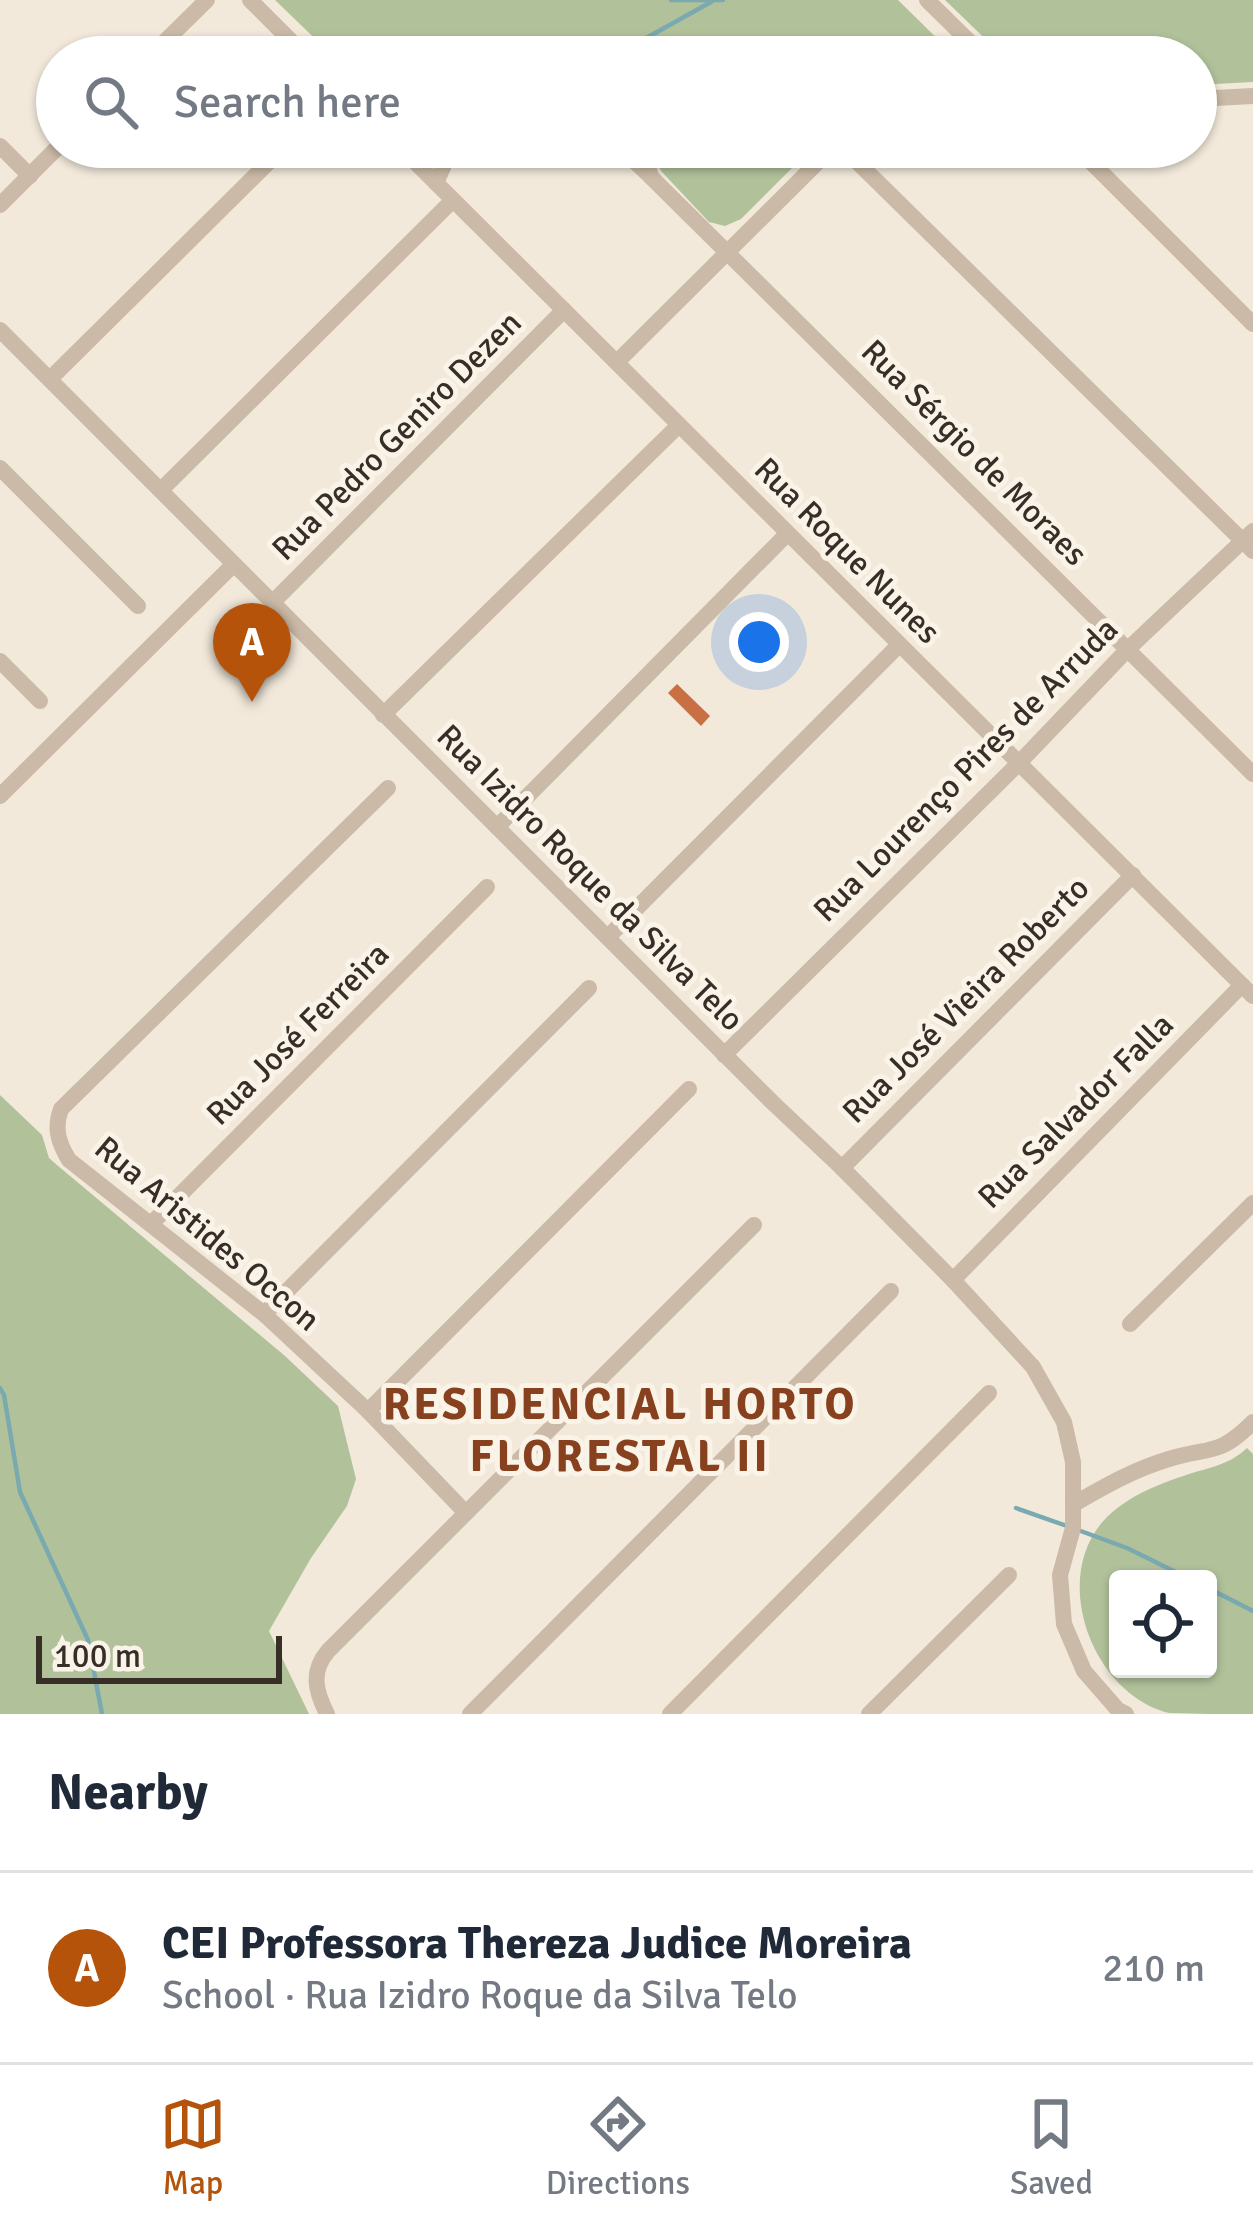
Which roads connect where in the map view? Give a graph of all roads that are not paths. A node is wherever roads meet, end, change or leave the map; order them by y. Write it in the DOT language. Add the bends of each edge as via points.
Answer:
graph roads {
  1 [pos="207,0"];
  2 [pos="250,0"];
  3 [pos="927,0"];
  4 [pos="170,36"];
  5 [pos="286,36"];
  6 [pos="962,36"];
  7 [pos="1253,96"];
  8 [pos="1217,98"];
  9 [pos="0,146"];
  10 [pos="38,168"];
  11 [pos="263,168"];
  12 [pos="420,168"];
  13 [pos="443,168"];
  14 [pos="642,168"];
  15 [pos="649,168"];
  16 [pos="810,168"];
  17 [pos="872,168"];
  18 [pos="1104,168"];
  19 [pos="30,176"];
  20 [pos="651,177"];
  21 [pos="436,184"];
  22 [pos="452,201"];
  23 [pos="0,206"];
  24 [pos="726,250"];
  25 [pos="564,310"];
  26 [pos="1253,324"];
  27 [pos="0,330"];
  28 [pos="616,362"];
  29 [pos="50,380"];
  30 [pos="679,425"];
  31 [pos="0,468"];
  32 [pos="160,490"];
  33 [pos="787,534"];
  34 [pos="1250,541"];
  35 [pos="233,565"];
  36 [pos="272,604"];
  37 [pos="138,606"];
  38 [pos="898,645"];
  39 [pos="1128,649"];
  40 [pos="0,661"];
  41 [pos="40,701"];
  42 [pos="383,715"];
  43 [pos="1019,763"];
  44 [pos="1253,774"];
  45 [pos="388,788"];
  46 [pos="0,796"];
  47 [pos="497,827"];
  48 [pos="1133,875"];
  49 [pos="487,887"];
  50 [pos="608,938"];
  51 [pos="590,988"];
  52 [pos="1248,990"];
  53 [pos="724,1055"];
  54 [pos="689,1089"];
  55 [pos="842,1168"];
  56 [pos="1253,1202"];
  57 [pos="152,1223"];
  58 [pos="754,1225"];
  59 [pos="953,1280"];
  60 [pos="891,1291"];
  61 [pos="263,1314"];
  62 [pos="1130,1324"];
  63 [pos="989,1393"];
  64 [pos="368,1411"];
  65 [pos="1253,1422"];
  66 [pos="1075,1504"];
  67 [pos="466,1513"];
  68 [pos="1009,1575"];
  69 [pos="328,1714"];
  70 [pos="470,1714"];
  71 [pos="670,1714"];
  72 [pos="869,1714"];
  73 [pos="1126,1714"];
  1 -- 4 [label="street"];
  2 -- 5 [label="street"];
  3 -- 6 [label="street"];
  7 -- 8 [label="street"];
  9 -- 19 [label="street"];
  10 -- 19 [label="street"];
  11 -- 29 [label="street"];
  12 -- 21 [label="street, Rua Roque Nunes"];
  13 -- 21 [label="street"];
  14 -- 20 [label="street, Rua Sérgio de Moraes"];
  15 -- 20 [label="street"];
  16 -- 24 [label="street"];
  17 -- 34 [label="street"];
  18 -- 26 [label="street"];
  19 -- 23 [label="street"];
  20 -- 24 [label="street, Rua Sérgio de Moraes"];
  21 -- 22 [label="street, Rua Roque Nunes"];
  22 -- 25 [label="street, Rua Roque Nunes"];
  22 -- 32 [label="street"];
  24 -- 28 [label="street"];
  24 -- 39 [label="street, Rua Sérgio de Moraes"];
  25 -- 28 [label="street, Rua Roque Nunes"];
  25 -- 36 [label="street, Rua Pedro Geniro Dezen"];
  27 -- 29 [label="street, Rua Izidro Roque da Silva Telo"];
  28 -- 30 [label="street, Rua Roque Nunes"];
  29 -- 32 [label="street, Rua Izidro Roque da Silva Telo"];
  30 -- 33 [label="street, Rua Roque Nunes"];
  30 -- 42 [label="street"];
  31 -- 37 [label="street"];
  32 -- 35 [label="street, Rua Izidro Roque da Silva Telo"];
  33 -- 38 [label="street, Rua Roque Nunes"];
  33 -- 47 [label="street"];
  34 -- 39 [label="street, Rua Lourenço Pires de Arruda"];
  35 -- 36 [label="street, Rua Izidro Roque da Silva Telo"];
  35 -- 46 [label="street"];
  36 -- 42 [label="street, Rua Izidro Roque da Silva Telo"];
  38 -- 43 [label="street, Rua Roque Nunes"];
  38 -- 50 [label="street"];
  39 -- 43 [label="street, Rua Lourenço Pires de Arruda"];
  39 -- 44 [label="street, Rua Sérgio de Moraes"];
  40 -- 41 [label="street"];
  42 -- 47 [label="street, Rua Izidro Roque da Silva Telo"];
  43 -- 48 [label="street, Rua Roque Nunes"];
  43 -- 53 [label="street, Rua Lourenço Pires de Arruda"];
  45 -- 57 [label="street, Rua Aristides Occon" via="62,1108 57,1135 69,1160"];
  47 -- 50 [label="street, Rua Izidro Roque da Silva Telo"];
  48 -- 52 [label="street, Rua Roque Nunes"];
  48 -- 55 [label="street, Rua José Vieira Roberto"];
  49 -- 57 [label="street, Rua José Ferreira"];
  50 -- 53 [label="street, Rua Izidro Roque da Silva Telo"];
  51 -- 61 [label="street"];
  52 -- 59 [label="street, Rua Salvador Falla"];
  53 -- 55 [label="street, Rua Izidro Roque da Silva Telo"];
  54 -- 64 [label="street"];
  55 -- 59 [label="street, Rua Izidro Roque da Silva Telo"];
  56 -- 62 [label="street"];
  57 -- 61 [label="street, Rua Aristides Occon"];
  58 -- 67 [label="street"];
  59 -- 66 [label="street, Rua Izidro Roque da Silva Telo" via="1033,1367 1064,1422"];
  60 -- 70 [label="street"];
  61 -- 64 [label="street, Rua Aristides Occon"];
  63 -- 71 [label="street"];
  64 -- 67 [label="street, Rua Aristides Occon"];
  65 -- 66 [label="street" via="1222,1448 1113,1480"];
  66 -- 73 [label="street, Rua Izidro Roque da Silva Telo" via="1060,1575 1064,1624 1084,1671"];
  67 -- 69 [label="street" via="320,1661 316,1688"];
  68 -- 72 [label="street"];
}
